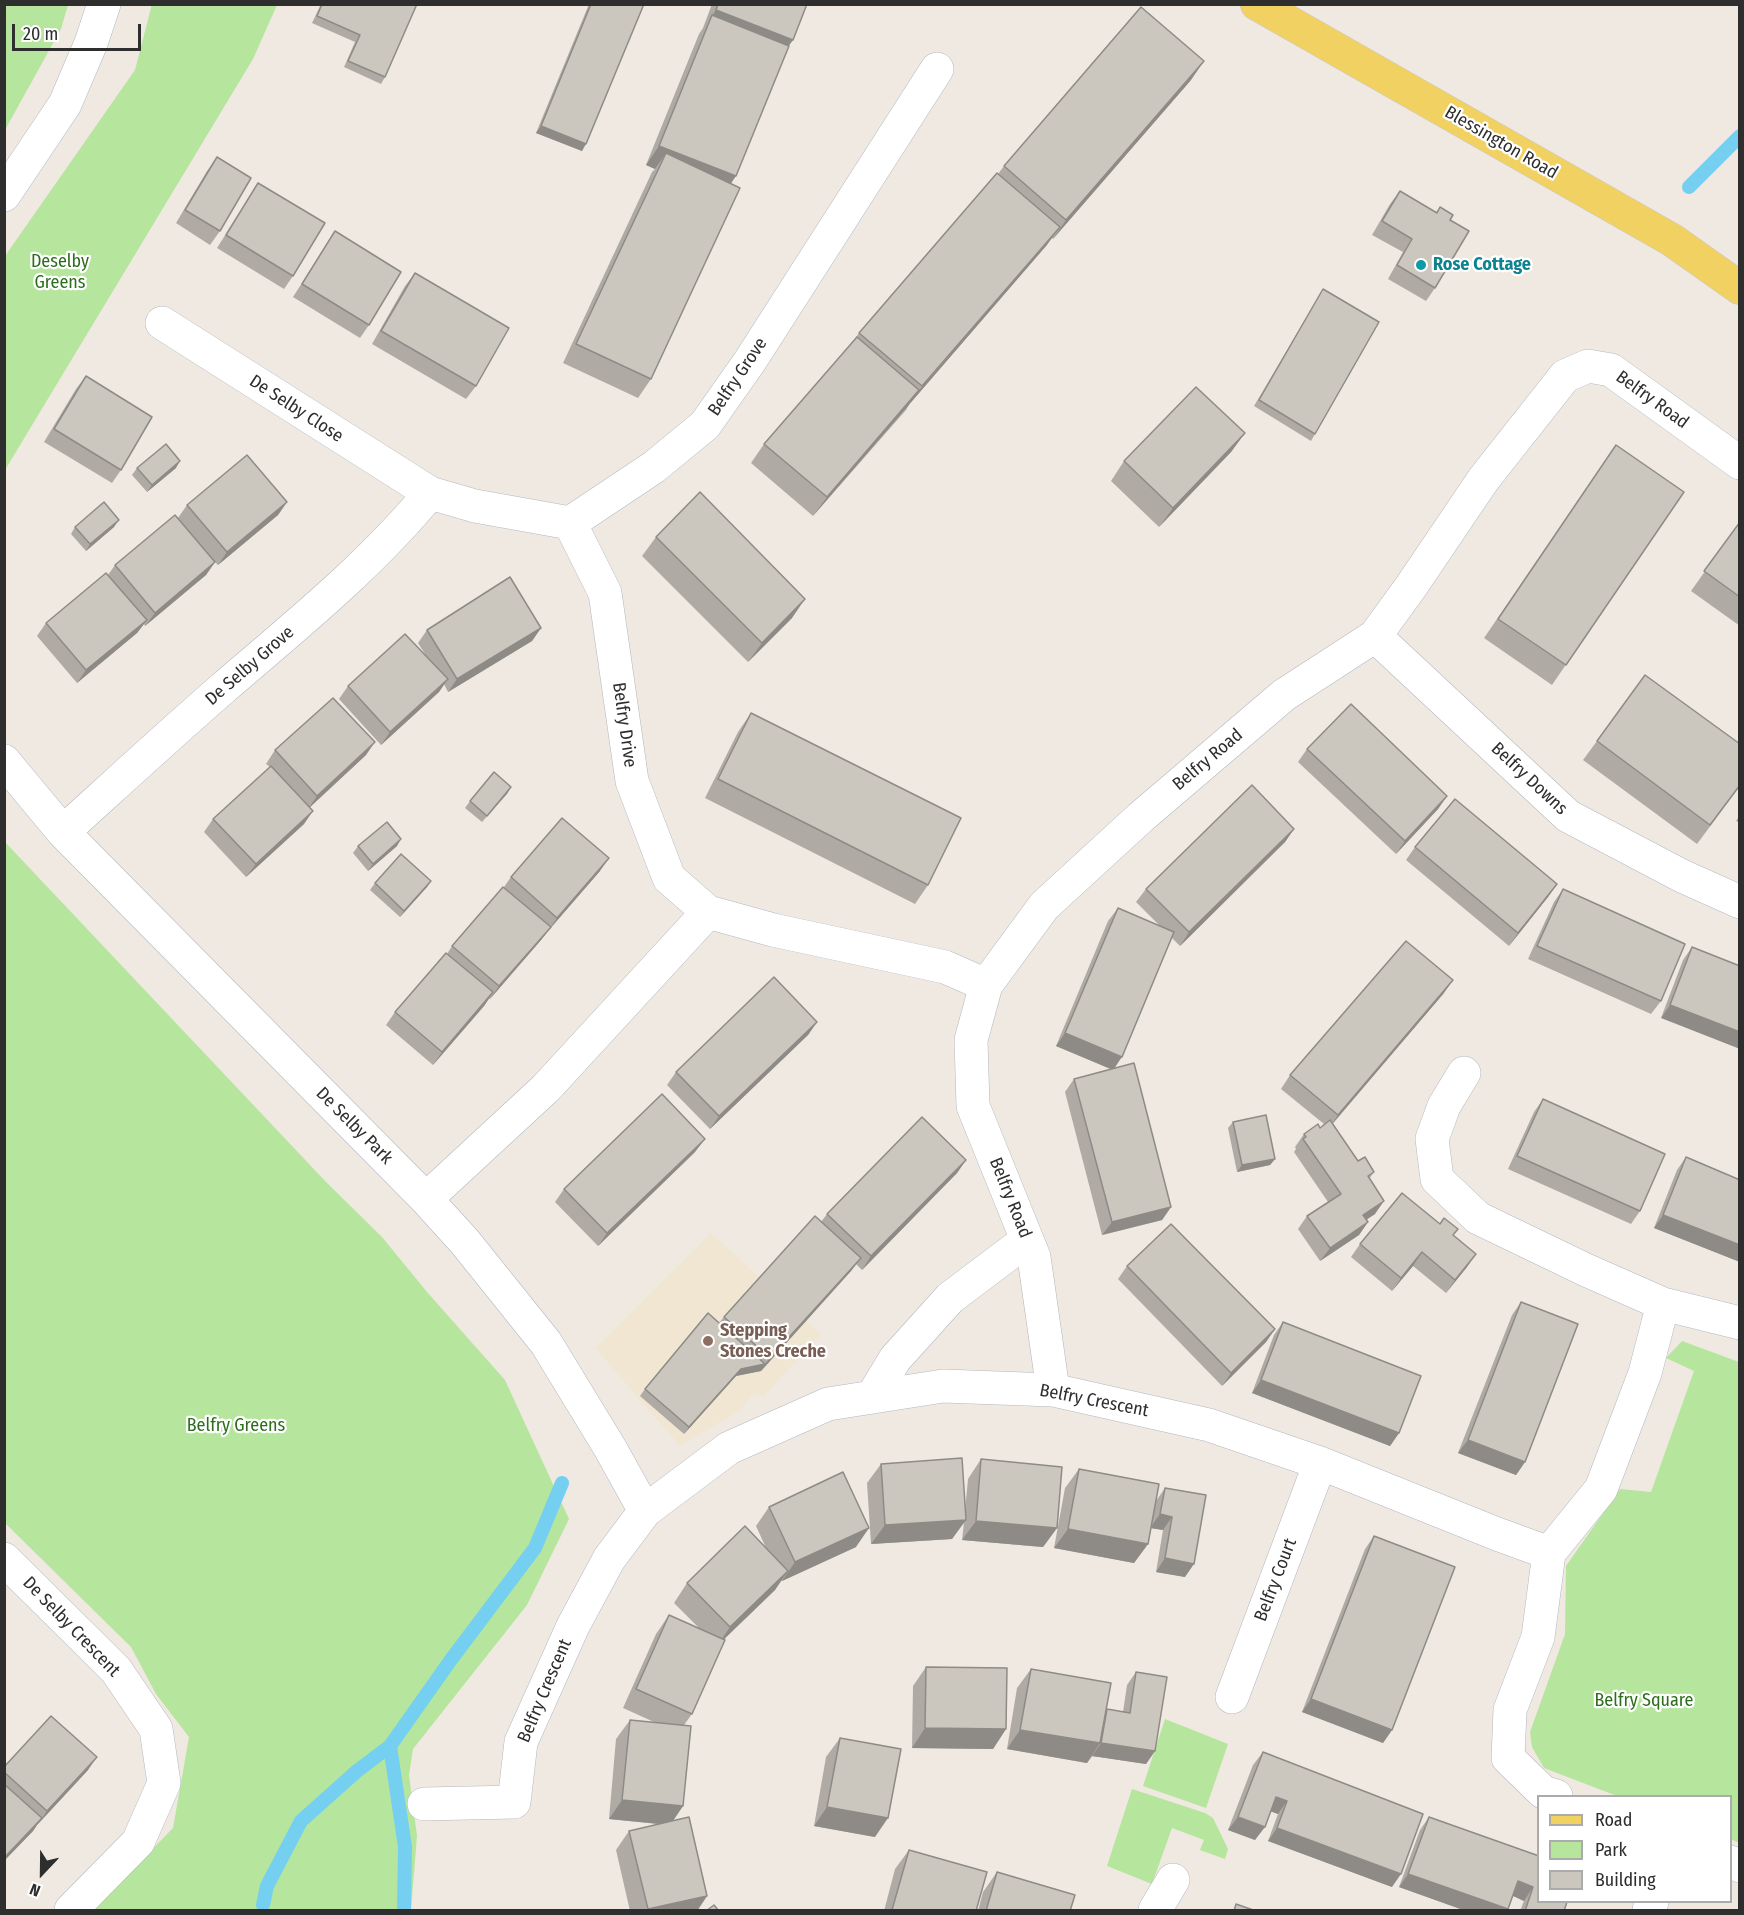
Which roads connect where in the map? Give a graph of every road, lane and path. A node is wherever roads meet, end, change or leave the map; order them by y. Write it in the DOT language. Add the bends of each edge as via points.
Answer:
graph roads {
  1 [pos="104,4"];
  2 [pos="1257,4"];
  3 [pos="937,69"];
  4 [pos="4,195"];
  5 [pos="1740,288"];
  6 [pos="162,323"];
  7 [pos="1740,463"];
  8 [pos="430,493"];
  9 [pos="570,523"];
  10 [pos="1375,636"];
  11 [pos="4,761"];
  12 [pos="63,832"];
  13 [pos="1740,902"];
  14 [pos="708,912"];
  15 [pos="986,985"];
  16 [pos="1464,1073"];
  17 [pos="426,1200"];
  18 [pos="1027,1240"];
  19 [pos="1663,1304"];
  20 [pos="1740,1323"];
  21 [pos="1053,1390"];
  22 [pos="872,1397"];
  23 [pos="1320,1463"];
  24 [pos="645,1511"];
  25 [pos="1549,1553"];
  26 [pos="4,1559"];
  27 [pos="1232,1697"];
  28 [pos="1551,1795"];
  29 [pos="424,1804"];
  30 [pos="1173,1880"];
  31 [pos="71,1911"];
  32 [pos="1155,1911"];
  1 -- 4 [label="street" via="65,104"];
  2 -- 5 [label="main road, Blessington Road" via="1672,240"];
  3 -- 9 [label="street, Belfry Grove" via="705,425 654,467"];
  6 -- 8 [label="street, De Selby Close"];
  7 -- 10 [label="street, Belfry Road" via="1611,370 1588,366 1565,376 1483,480"];
  8 -- 9 [label="street" via="475,506"];
  8 -- 12 [label="street, De Selby Grove" via="343,585"];
  9 -- 14 [label="street, Belfry Drive" via="605,593 632,781 669,878"];
  10 -- 13 [label="street, Belfry Downs" via="1568,816"];
  10 -- 15 [label="street, Belfry Road" via="1284,696 1141,817 1044,906"];
  11 -- 12 [label="street, De Selby Park"];
  12 -- 17 [label="street, De Selby Park"];
  14 -- 15 [label="street" via="945,967"];
  14 -- 17 [label="street" via="546,1088"];
  15 -- 18 [label="street, Belfry Road" via="971,1040 973,1106"];
  16 -- 19 [label="street" via="1444,1106 1432,1139 1437,1179 1478,1218"];
  17 -- 24 [label="street" via="546,1343"];
  18 -- 21 [label="street, Belfry Road" via="1034,1257"];
  18 -- 22 [label="street" via="950,1298 895,1359"];
  19 -- 20 [label="street"];
  19 -- 25 [label="street" via="1646,1373 1601,1489"];
  21 -- 22 [label="street, Belfry Crescent" via="943,1386"];
  21 -- 23 [label="street, Belfry Crescent" via="1209,1425"];
  22 -- 24 [label="street, Belfry Crescent" via="828,1404 729,1448"];
  23 -- 25 [label="street, Belfry Crescent"];
  23 -- 27 [label="street, Belfry Court"];
  24 -- 29 [label="street, Belfry Crescent" via="609,1559 573,1626 521,1742 514,1802"];
  25 -- 28 [label="street" via="1538,1637 1510,1710 1508,1758"];
  26 -- 31 [label="street, De Selby Crescent" via="116,1670 156,1729 164,1783 138,1842"];
  30 -- 32 [label="street"];
}
